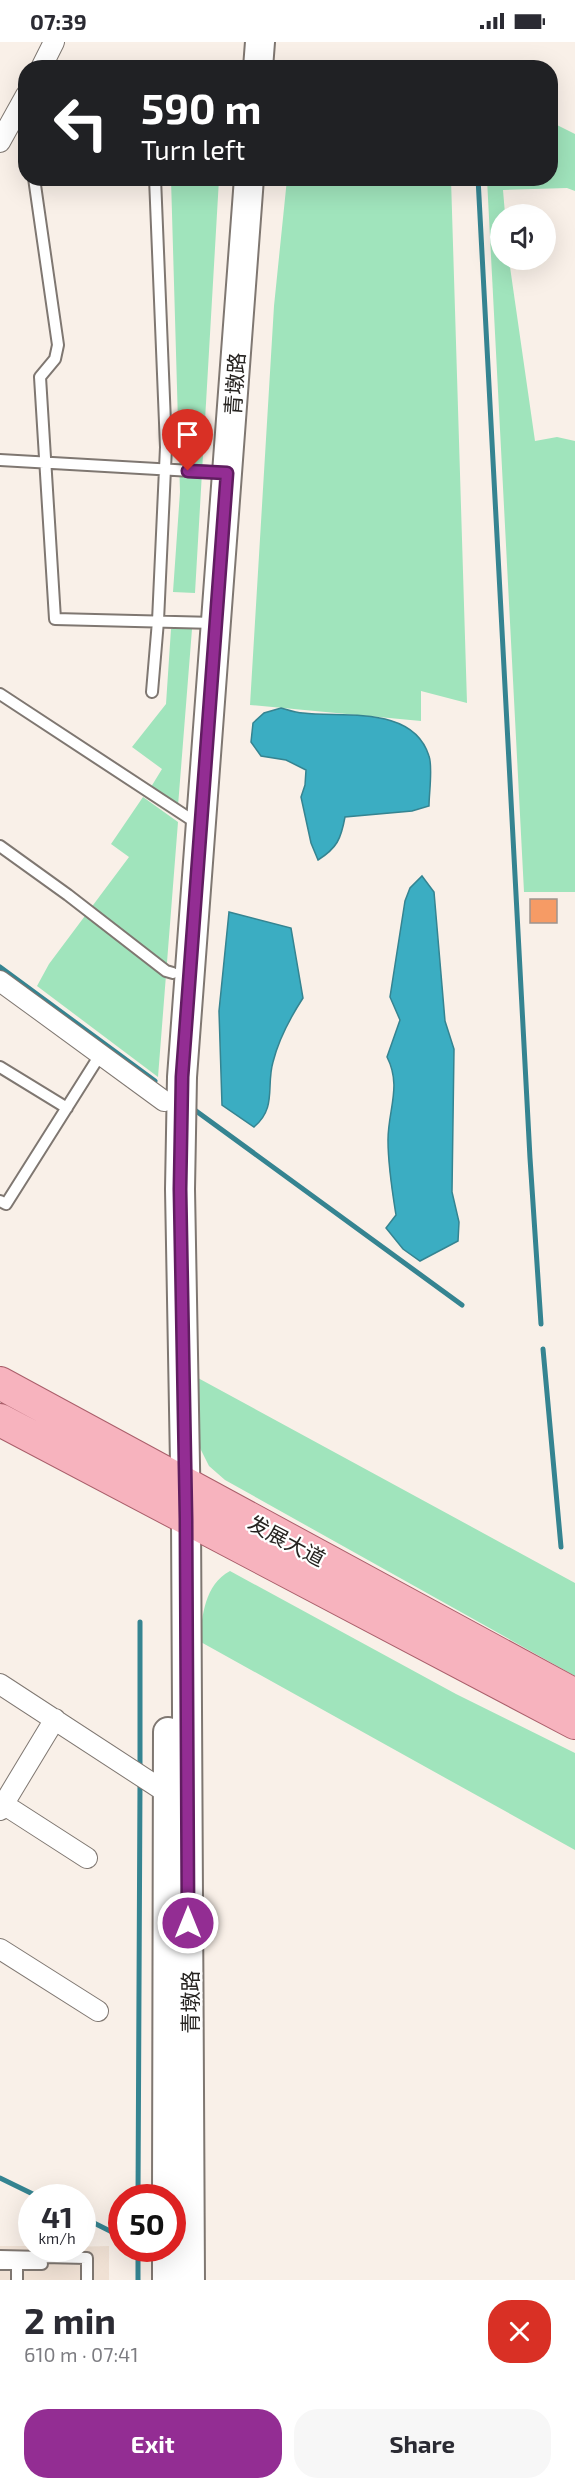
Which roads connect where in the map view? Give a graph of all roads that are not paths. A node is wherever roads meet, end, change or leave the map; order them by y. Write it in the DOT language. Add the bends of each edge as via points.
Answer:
graph roads {
  1 [pos="54,42"];
  2 [pos="241,42"];
  3 [pos="260,42"];
  4 [pos="44,60"];
  5 [pos="240,60"];
  6 [pos="259,60"];
  7 [pos="18,108"];
  8 [pos="0,142"];
  9 [pos="35,186"];
  10 [pos="154,186"];
  11 [pos="233,186"];
  12 [pos="248,186"];
  13 [pos="0,460"];
  14 [pos="45,462"];
  15 [pos="165,469"];
  16 [pos="219,472"];
  17 [pos="158,621"];
  18 [pos="208,623"];
  19 [pos="152,692"];
  20 [pos="0,694"];
  21 [pos="193,821"];
  22 [pos="0,846"];
  23 [pos="173,973"];
  24 [pos="0,981"];
  25 [pos="100,1055"];
  26 [pos="0,1067"];
  27 [pos="164,1101"];
  28 [pos="67,1108"];
  29 [pos="0,1201"];
  30 [pos="0,1383"];
  31 [pos="0,1420"];
  32 [pos="177,1497"];
  33 [pos="0,1684"];
  34 [pos="575,1695"];
  35 [pos="55,1719"];
  36 [pos="575,1723"];
  37 [pos="149,1780"];
  38 [pos="1,1805"];
  39 [pos="87,1858"];
  40 [pos="0,1949"];
  41 [pos="98,2011"];
  42 [pos="166,2184"];
  43 [pos="0,2256"];
  44 [pos="167,2262"];
  45 [pos="0,2264"];
  46 [pos="17,2264"];
  47 [pos="87,2265"];
  48 [pos="17,2280"];
  49 [pos="87,2280"];
  50 [pos="167,2280"];
  51 [pos="190,2280"];
  1 -- 4 [label="street"];
  2 -- 5 [label="main road"];
  3 -- 6 [label="main road"];
  7 -- 8 [label="street"];
  9 -- 14 [label="lane" via="58,345 55,359 40,377"];
  10 -- 15 [label="lane"];
  11 -- 16 [label="main road, 青墩路"];
  12 -- 16 [label="main road, 青墩路"];
  13 -- 14 [label="lane"];
  14 -- 15 [label="lane"];
  14 -- 17 [label="lane" via="55,619"];
  15 -- 16 [label="lane"];
  15 -- 17 [label="lane"];
  16 -- 18 [label="main road, 青墩路"];
  17 -- 18 [label="lane"];
  17 -- 19 [label="lane"];
  18 -- 21 [label="main road, 青墩路"];
  20 -- 21 [label="lane"];
  21 -- 23 [label="main road, 青墩路"];
  21 -- 32 [label="main road, 青墩路" via="182,1077"];
  22 -- 23 [label="lane"];
  23 -- 27 [label="main road, 青墩路"];
  24 -- 25 [label="street"];
  25 -- 27 [label="street"];
  25 -- 28 [label="lane"];
  26 -- 28 [label="lane"];
  27 -- 32 [label="main road, 青墩路"];
  28 -- 29 [label="lane" via="6,1204"];
  30 -- 32 [label="main road, 发展大道"];
  31 -- 32 [label="main road, 发展大道"];
  32 -- 34 [label="main road, 发展大道"];
  32 -- 36 [label="main road, 发展大道"];
  32 -- 37 [label="main road, 青墩路"];
  32 -- 51 [label="main road, 青墩路"];
  33 -- 35 [label="street"];
  35 -- 37 [label="street"];
  35 -- 38 [label="street"];
  37 -- 42 [label="main road, 青墩路"];
  38 -- 39 [label="street"];
  40 -- 41 [label="street"];
  43 -- 47 [label="lane" via="87,2258"];
  44 -- 50 [label="main road"];
  45 -- 46 [label="lane"];
  46 -- 47 [label="lane"];
  46 -- 48 [label="lane"];
  47 -- 49 [label="lane"];
}
